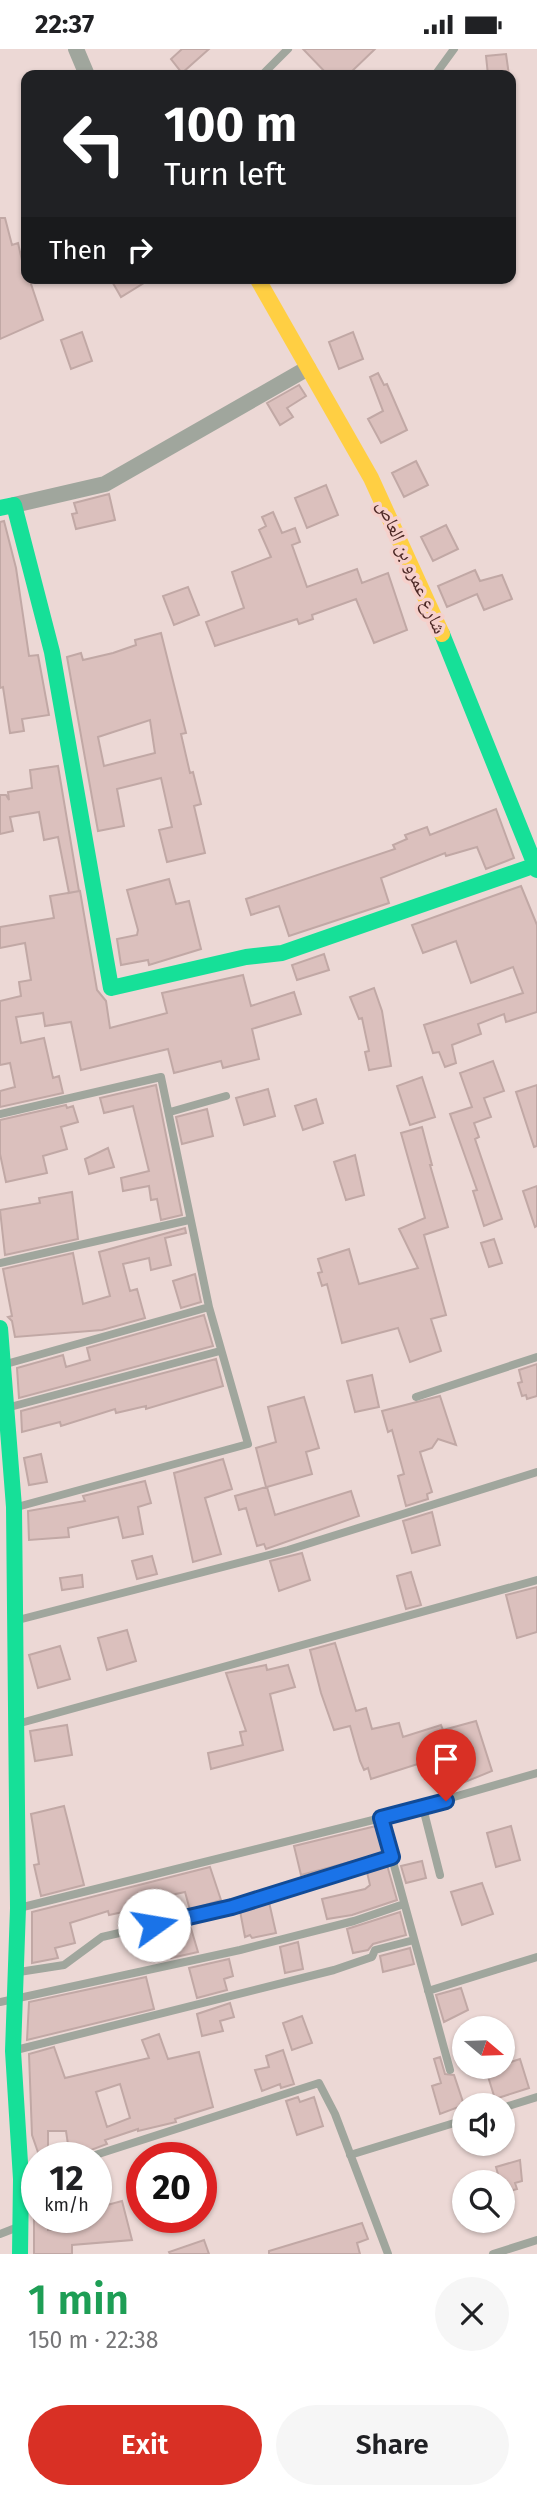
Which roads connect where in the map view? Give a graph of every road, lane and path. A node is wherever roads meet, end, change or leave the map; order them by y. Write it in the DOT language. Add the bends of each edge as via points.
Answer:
graph roads {
  1 [pos="288,49"];
  2 [pos="454,49"];
  3 [pos="80,50"];
  4 [pos="86,70"];
  5 [pos="267,70"];
  6 [pos="439,70"];
  7 [pos="260,284"];
  8 [pos="309,368"];
  9 [pos="7,507"];
  10 [pos="536,867"];
  11 [pos="226,1096"];
  12 [pos="170,1112"];
  13 [pos="0,1114"];
  14 [pos="189,1220"];
  15 [pos="0,1263"];
  16 [pos="209,1307"];
  17 [pos="0,1328"];
  18 [pos="220,1351"];
  19 [pos="537,1357"];
  20 [pos="4,1365"];
  21 [pos="416,1397"];
  22 [pos="8,1407"];
  23 [pos="537,1472"];
  24 [pos="14,1507"];
  25 [pos="537,1580"];
  26 [pos="15,1621"];
  27 [pos="17,1724"];
  28 [pos="537,1773"];
  29 [pos="423,1808"];
  30 [pos="381,1818"];
  31 [pos="392,1857"];
  32 [pos="440,1875"];
  33 [pos="404,1903"];
  34 [pos="18,1908"];
  35 [pos="414,1940"];
  36 [pos="537,1957"];
  37 [pos="16,1972"];
  38 [pos="428,1991"];
  39 [pos="7,1999"];
  40 [pos="13,2051"];
  41 [pos="450,2070"];
  42 [pos="537,2097"];
  43 [pos="515,2104"];
  44 [pos="452,2124"];
  45 [pos="22,2142"];
  46 [pos="112,2150"];
  47 [pos="351,2155"];
  48 [pos="21,2226"];
  49 [pos="0,2234"];
  50 [pos="537,2240"];
  51 [pos="20,2254"];
  52 [pos="388,2254"];
  53 [pos="493,2254"];
  1 -- 5 [label="lane"];
  2 -- 6 [label="lane"];
  3 -- 4 [label="street"];
  7 -- 8 [label="street, شارع عمرو بن العاص"];
  8 -- 9 [label="street" via="105,484"];
  8 -- 10 [label="street, شارع عمرو بن العاص" via="371,478 446,643"];
  9 -- 10 [label="street" via="52,652 111,988 246,957 267,960"];
  11 -- 12 [label="lane"];
  12 -- 13 [label="lane" via="161,1077"];
  12 -- 14 [label="lane"];
  14 -- 15 [label="lane"];
  14 -- 16 [label="lane"];
  16 -- 18 [label="lane"];
  16 -- 20 [label="lane"];
  17 -- 20 [label="street"];
  18 -- 22 [label="lane"];
  18 -- 24 [label="lane" via="248,1444"];
  19 -- 21 [label="lane"];
  20 -- 22 [label="street"];
  22 -- 24 [label="street"];
  23 -- 26 [label="lane" via="288,1550"];
  24 -- 26 [label="street" via="11,1597"];
  25 -- 27 [label="lane"];
  26 -- 27 [label="street"];
  27 -- 34 [label="street"];
  28 -- 29 [label="lane"];
  29 -- 30 [label="lane"];
  29 -- 32 [label="lane"];
  30 -- 31 [label="lane"];
  30 -- 34 [label="lane"];
  31 -- 33 [label="lane"];
  31 -- 37 [label="lane" via="232,1907 102,1937 64,1965"];
  33 -- 35 [label="lane"];
  33 -- 39 [label="lane" via="354,1921 240,1950"];
  34 -- 37 [label="street"];
  35 -- 38 [label="lane"];
  35 -- 40 [label="lane" via="375,1950 372,1957 334,1970"];
  36 -- 38 [label="lane"];
  37 -- 39 [label="street"];
  38 -- 41 [label="lane"];
  39 -- 40 [label="street"];
  40 -- 45 [label="street"];
  42 -- 43 [label="lane"];
  44 -- 47 [label="lane"];
  46 -- 47 [label="lane" via="319,2083"];
  47 -- 52 [label="lane"];
  48 -- 49 [label="lane"];
  48 -- 51 [label="street"];
  50 -- 53 [label="lane"];
}
